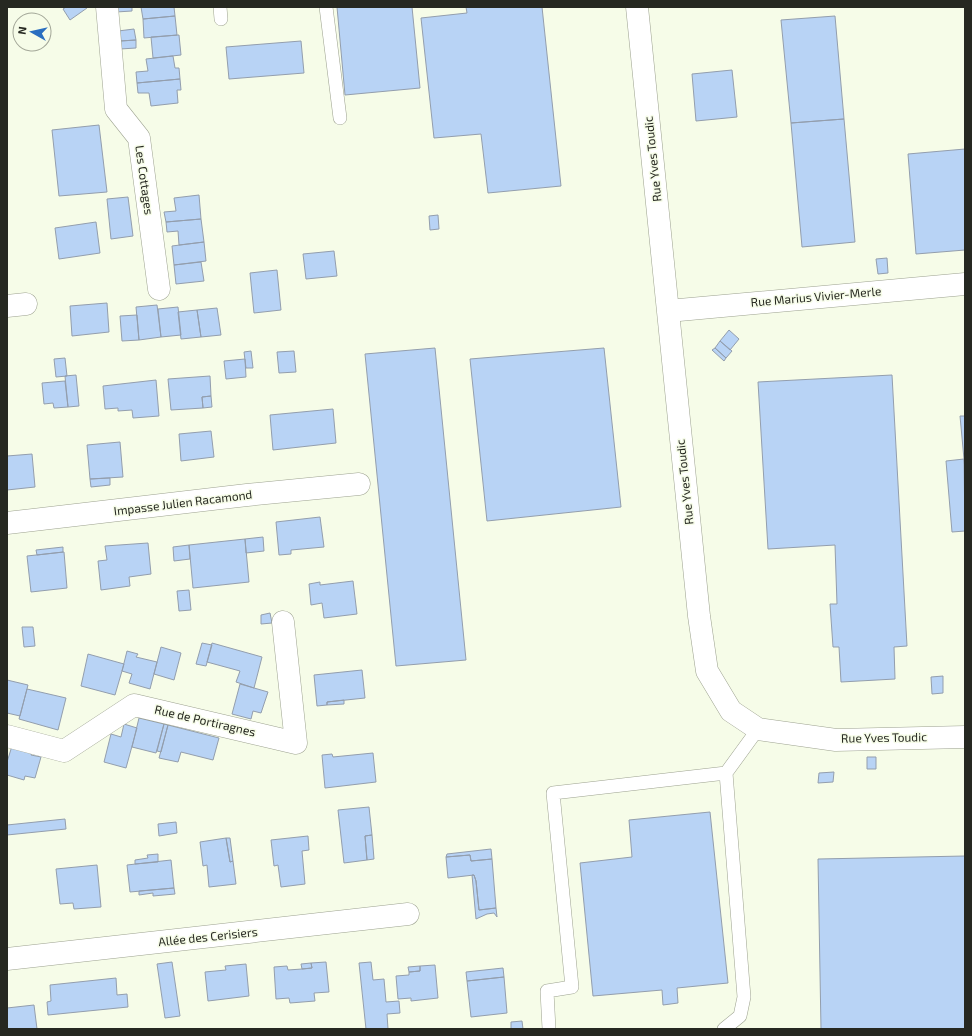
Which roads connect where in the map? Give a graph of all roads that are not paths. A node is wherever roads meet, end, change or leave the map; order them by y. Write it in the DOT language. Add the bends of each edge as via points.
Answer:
graph roads {
  1 [pos="107,7"];
  2 [pos="326,7"];
  3 [pos="637,7"];
  4 [pos="340,118"];
  5 [pos="965,284"];
  6 [pos="158,289"];
  7 [pos="668,311"];
  8 [pos="359,484"];
  9 [pos="7,523"];
  10 [pos="283,622"];
  11 [pos="758,729"];
  12 [pos="7,736"];
  13 [pos="965,736"];
  14 [pos="726,773"];
  15 [pos="408,914"];
  16 [pos="7,959"];
  17 [pos="549,1029"];
  18 [pos="724,1029"];
  1 -- 6 [label="street, Les Cottages" via="116,109 139,138"];
  2 -- 4 [label="lane"];
  3 -- 7 [label="street, Rue Yves Toudic"];
  5 -- 7 [label="street, Rue Marius Vivier-Merle"];
  7 -- 11 [label="street, Rue Yves Toudic" via="699,616 707,671 731,711"];
  8 -- 9 [label="street, Impasse Julien Racamond"];
  10 -- 12 [label="street, Rue de Portiragnes" via="296,743 134,705 64,751"];
  11 -- 13 [label="street, Rue Yves Toudic" via="836,740"];
  11 -- 14 [label="lane"];
  14 -- 17 [label="lane" via="553,793 572,987 547,991"];
  14 -- 18 [label="lane" via="744,997 740,1016"];
  15 -- 16 [label="street, Allée des Cerisiers"];
}
